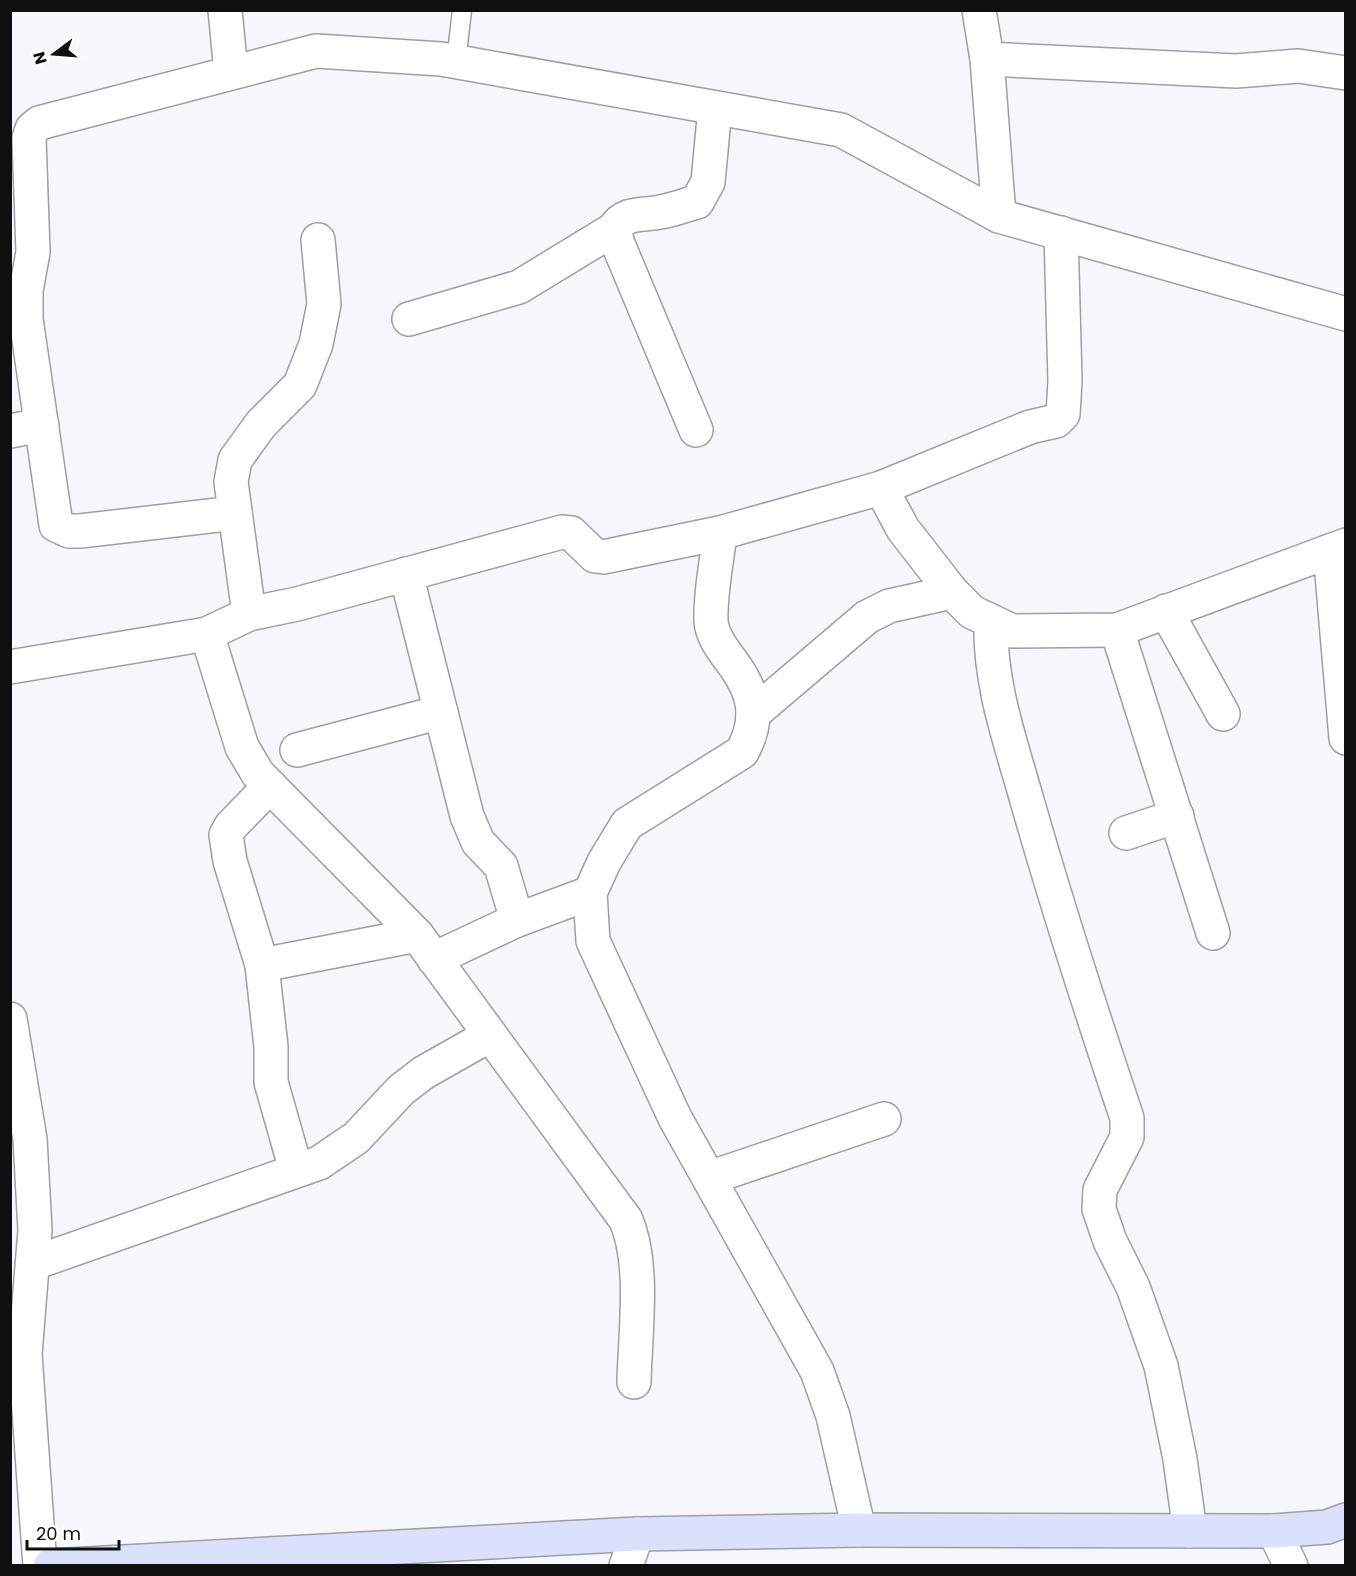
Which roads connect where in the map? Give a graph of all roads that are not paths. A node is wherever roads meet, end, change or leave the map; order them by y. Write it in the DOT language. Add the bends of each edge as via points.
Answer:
graph roads {
  1 [pos="225,10"];
  2 [pos="462,10"];
  3 [pos="979,10"];
  4 [pos="987,59"];
  5 [pos="456,62"];
  6 [pos="231,72"];
  7 [pos="1346,73"];
  8 [pos="715,108"];
  9 [pos="21,216"];
  10 [pos="999,216"];
  11 [pos="614,229"];
  12 [pos="1061,233"];
  13 [pos="318,240"];
  14 [pos="1346,314"];
  15 [pos="409,319"];
  16 [pos="42,424"];
  17 [pos="696,430"];
  18 [pos="10,431"];
  19 [pos="881,488"];
  20 [pos="235,513"];
  21 [pos="720,532"];
  22 [pos="1338,548"];
  23 [pos="406,574"];
  24 [pos="952,592"];
  25 [pos="1166,611"];
  26 [pos="249,614"];
  27 [pos="991,621"];
  28 [pos="1117,630"];
  29 [pos="207,634"];
  30 [pos="10,667"];
  31 [pos="441,712"];
  32 [pos="753,714"];
  33 [pos="1223,714"];
  34 [pos="1346,738"];
  35 [pos="297,750"];
  36 [pos="270,786"];
  37 [pos="1177,816"];
  38 [pos="1126,833"];
  39 [pos="590,893"];
  40 [pos="517,920"];
  41 [pos="1213,933"];
  42 [pos="426,947"];
  43 [pos="262,965"];
  44 [pos="10,1019"];
  45 [pos="490,1035"];
  46 [pos="884,1119"];
  47 [pos="293,1170"];
  48 [pos="709,1178"];
  49 [pos="34,1263"];
  50 [pos="634,1382"];
  51 [pos="1346,1520"];
  52 [pos="859,1530"];
  53 [pos="1190,1531"];
  54 [pos="1274,1531"];
  55 [pos="637,1534"];
  56 [pos="285,1559"];
  57 [pos="40,1566"];
  58 [pos="50,1566"];
  59 [pos="626,1566"];
  60 [pos="1291,1566"];
  1 -- 6 [label="street"];
  2 -- 5 [label="lane"];
  3 -- 4 [label="street"];
  4 -- 7 [label="street" via="1236,70 1298,66"];
  4 -- 10 [label="street"];
  5 -- 6 [label="street" via="316,51"];
  5 -- 8 [label="street"];
  6 -- 9 [label="street" via="39,123 29,138"];
  8 -- 10 [label="street" via="841,130"];
  8 -- 11 [label="street" via="708,182 697,202 637,213 620,219"];
  9 -- 16 [label="street" via="33,252 26,319"];
  10 -- 12 [label="street"];
  11 -- 15 [label="street" via="519,287"];
  11 -- 17 [label="street"];
  12 -- 14 [label="street"];
  12 -- 19 [label="street" via="1063,414 1056,421"];
  13 -- 20 [label="street" via="324,303 316,344 300,385 261,424 236,460 231,482"];
  16 -- 18 [label="street"];
  16 -- 20 [label="street" via="56,525 69,531"];
  19 -- 21 [label="street"];
  19 -- 24 [label="street" via="903,529"];
  20 -- 26 [label="street"];
  21 -- 23 [label="street" via="603,557 595,556 571,533 562,532"];
  21 -- 32 [label="street" via="711,622 717,643 753,697"];
  22 -- 25 [label="street"];
  22 -- 34 [label="street"];
  23 -- 26 [label="street"];
  23 -- 31 [label="street"];
  24 -- 27 [label="street" via="972,612"];
  24 -- 32 [label="street" via="889,606 867,617"];
  25 -- 28 [label="street"];
  25 -- 33 [label="street"];
  26 -- 29 [label="street"];
  27 -- 28 [label="street" via="1012,631"];
  27 -- 53 [label="street" via="990,654 999,702 1127,1118 1127,1137 1100,1191 1099,1209 1161,1366"];
  28 -- 37 [label="street"];
  29 -- 30 [label="street"];
  29 -- 36 [label="street" via="242,747"];
  31 -- 35 [label="street"];
  31 -- 40 [label="street" via="467,816 478,842 499,861"];
  32 -- 39 [label="street" via="752,734 742,752 627,825"];
  36 -- 42 [label="street"];
  36 -- 43 [label="street" via="226,835 230,861"];
  37 -- 38 [label="street"];
  37 -- 41 [label="street"];
  39 -- 40 [label="street"];
  39 -- 48 [label="street" via="593,941 675,1118"];
  40 -- 42 [label="street"];
  42 -- 43 [label="street"];
  42 -- 45 [label="street"];
  43 -- 47 [label="street" via="271,1082"];
  44 -- 49 [label="street" via="30,1139"];
  45 -- 47 [label="street" via="423,1073 401,1090 356,1138 319,1162"];
  45 -- 50 [label="street" via="626,1220 633,1238 636,1276"];
  46 -- 48 [label="street"];
  47 -- 49 [label="street"];
  48 -- 52 [label="street" via="817,1371 833,1416"];
  49 -- 57 [label="street" via="25,1354"];
  51 -- 54 [label="street" via="1327,1527"];
  52 -- 53 [label="street"];
  52 -- 55 [label="street"];
  53 -- 54 [label="street"];
  54 -- 60 [label="street"];
  55 -- 56 [label="street"];
  55 -- 59 [label="street"];
  56 -- 58 [label="street"];
}
